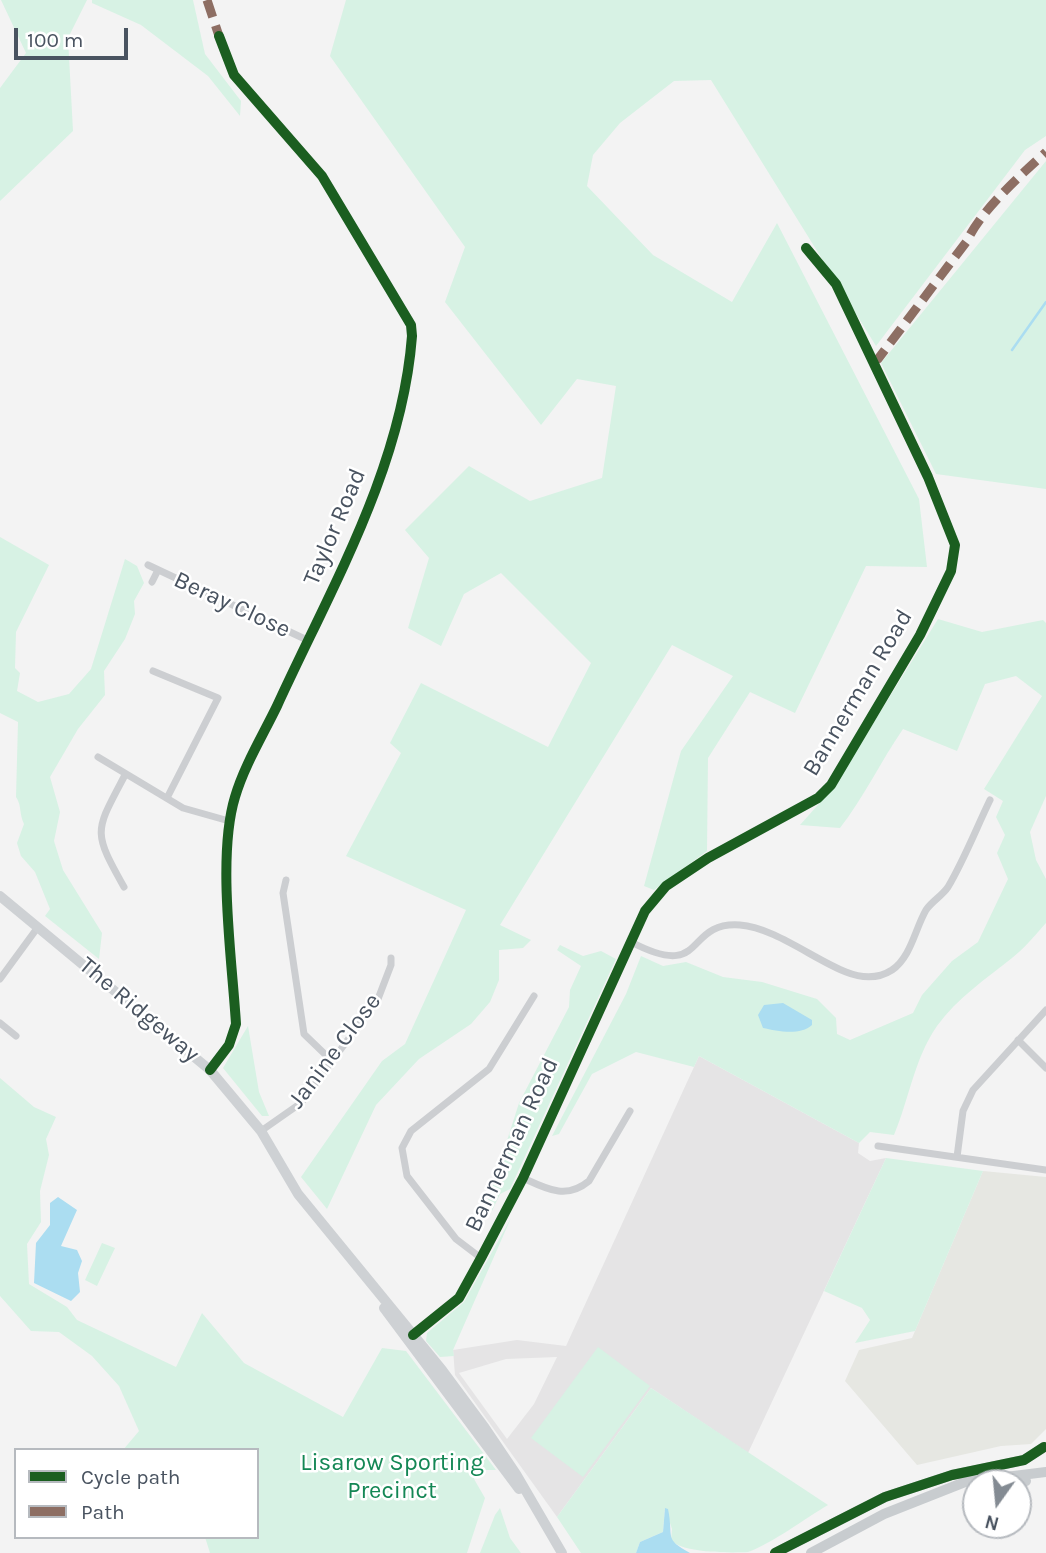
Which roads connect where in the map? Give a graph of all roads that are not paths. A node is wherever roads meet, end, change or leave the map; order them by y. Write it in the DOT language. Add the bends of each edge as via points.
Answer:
graph roads {
  1 [pos="219,36"];
  2 [pos="806,248"];
  3 [pos="148,565"];
  4 [pos="158,570"];
  5 [pos="152,582"];
  6 [pos="307,640"];
  7 [pos="153,671"];
  8 [pos="98,757"];
  9 [pos="125,775"];
  10 [pos="167,798"];
  11 [pos="990,800"];
  12 [pos="229,821"];
  13 [pos="286,880"];
  14 [pos="124,887"];
  15 [pos="0,896"];
  16 [pos="38,927"];
  17 [pos="631,942"];
  18 [pos="391,958"];
  19 [pos="0,979"];
  20 [pos="534,996"];
  21 [pos="1046,1010"];
  22 [pos="0,1023"];
  23 [pos="16,1036"];
  24 [pos="1018,1040"];
  25 [pos="332,1061"];
  26 [pos="1046,1069"];
  27 [pos="210,1070"];
  28 [pos="630,1111"];
  29 [pos="261,1131"];
  30 [pos="878,1146"];
  31 [pos="957,1157"];
  32 [pos="1046,1170"];
  33 [pos="523,1178"];
  34 [pos="481,1258"];
  35 [pos="362,1274"];
  36 [pos="413,1335"];
  37 [pos="413,1347"];
  38 [pos="442,1370"];
  39 [pos="446,1389"];
  40 [pos="1045,1445"];
  41 [pos="489,1450"];
  42 [pos="502,1452"];
  43 [pos="1046,1465"];
  44 [pos="1046,1472"];
  45 [pos="962,1489"];
  46 [pos="942,1493"];
  47 [pos="540,1514"];
  48 [pos="562,1553"];
  49 [pos="775,1553"];
  50 [pos="811,1553"];
  1 -- 6 [label="street, Taylor Road" via="234,75 322,176 411,326 400,411 388,457"];
  2 -- 17 [label="street, Bannerman Road" via="836,284 949,526 955,559 920,635 831,785 818,799 666,886 645,911"];
  3 -- 4 [label="street, Beray Close"];
  4 -- 5 [label="street, Beray Close"];
  4 -- 6 [label="street, Beray Close"];
  6 -- 12 [label="street, Taylor Road" via="235,795"];
  7 -- 10 [label="street" via="218,698"];
  8 -- 9 [label="street"];
  9 -- 10 [label="street"];
  9 -- 14 [label="street" via="100,827 101,847"];
  10 -- 12 [label="street" via="183,808"];
  11 -- 17 [label="street" via="948,887 927,909 902,960 892,970 866,978 844,972 753,927 720,927 678,958 657,955"];
  12 -- 27 [label="street, Taylor Road" via="226,848 236,1024 229,1045"];
  13 -- 25 [label="street" via="283,892 304,1034"];
  15 -- 16 [label="street, The Ridgeway"];
  16 -- 19 [label="street"];
  16 -- 27 [label="street, The Ridgeway"];
  17 -- 33 [label="street, Bannerman Road"];
  18 -- 25 [label="street, Janine Close" via="379,999"];
  20 -- 34 [label="street" via="489,1069 411,1130 402,1148 407,1176 456,1239"];
  21 -- 24 [label="street"];
  22 -- 23 [label="street"];
  24 -- 26 [label="street"];
  24 -- 31 [label="street" via="967,1100"];
  25 -- 29 [label="street, Janine Close" via="301,1103"];
  27 -- 29 [label="street, The Ridgeway"];
  28 -- 33 [label="street" via="589,1181 580,1188 553,1192"];
  29 -- 35 [label="street, The Ridgeway" via="286,1178"];
  30 -- 31 [label="street"];
  31 -- 32 [label="street"];
  33 -- 34 [label="street, Bannerman Road"];
  34 -- 36 [label="street, Bannerman Road" via="459,1298"];
  35 -- 36 [label="street, The Ridgeway"];
  35 -- 37 [label="street, The Ridgeway"];
  36 -- 37 [label="street"];
  36 -- 38 [label="street, The Ridgeway"];
  37 -- 39 [label="street, The Ridgeway"];
  38 -- 39 [label="street"];
  38 -- 42 [label="street, The Ridgeway"];
  39 -- 41 [label="street, The Ridgeway"];
  40 -- 43 [label="main road" via="1042,1458"];
  40 -- 49 [label="main road" via="1024,1460 952,1475 885,1497"];
  41 -- 42 [label="street"];
  41 -- 47 [label="street, The Ridgeway"];
  42 -- 47 [label="street, The Ridgeway"];
  44 -- 46 [label="main road" via="965,1482"];
  45 -- 46 [label="main road"];
  46 -- 50 [label="main road" via="884,1514"];
  47 -- 48 [label="street, The Ridgeway"];
}
